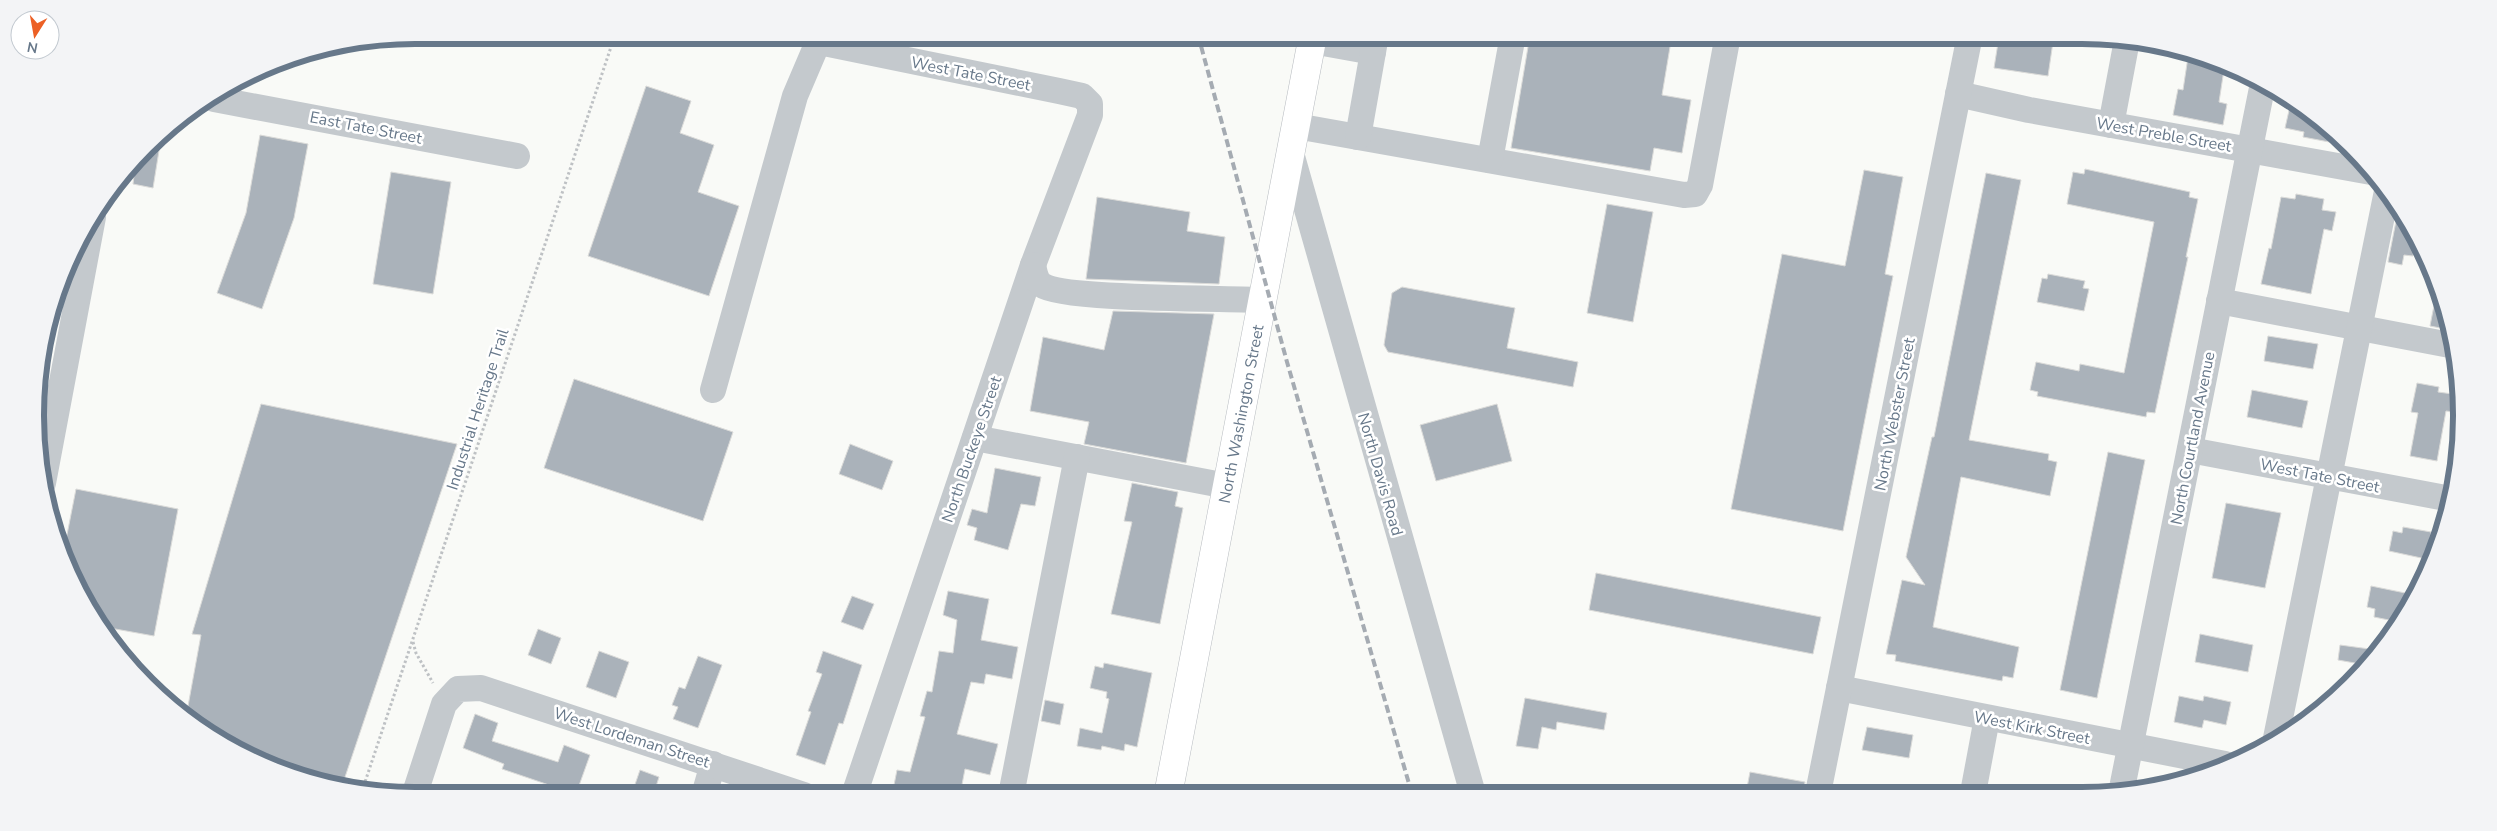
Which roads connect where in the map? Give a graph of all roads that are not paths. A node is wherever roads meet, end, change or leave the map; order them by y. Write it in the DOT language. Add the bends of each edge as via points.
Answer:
graph roads {
  1 [pos="817,44"];
  2 [pos="847,44"];
  3 [pos="1312,44"];
  4 [pos="1375,44"];
  5 [pos="1511,44"];
  6 [pos="1726,44"];
  7 [pos="1968,44"];
  8 [pos="2126,47"];
  9 [pos="2261,91"];
  10 [pos="1958,94"];
  11 [pos="219,100"];
  12 [pos="1090,104"];
  13 [pos="2111,124"];
  14 [pos="1296,126"];
  15 [pos="1358,137"];
  16 [pos="2250,150"];
  17 [pos="1291,154"];
  18 [pos="518,156"];
  19 [pos="1490,160"];
  20 [pos="2361,170"];
  21 [pos="2385,201"];
  22 [pos="89,239"];
  23 [pos="1033,265"];
  24 [pos="1262,300"];
  25 [pos="2220,301"];
  26 [pos="2359,328"];
  27 [pos="2446,344"];
  28 [pos="713,390"];
  29 [pos="975,438"];
  30 [pos="2190,450"];
  31 [pos="1077,457"];
  32 [pos="47,462"];
  33 [pos="2329,477"];
  34 [pos="1227,486"];
  35 [pos="2444,498"];
  36 [pos="1839,688"];
  37 [pos="1986,718"];
  38 [pos="2277,731"];
  39 [pos="2131,747"];
  40 [pos="2216,762"];
  41 [pos="713,764"];
  42 [pos="2123,785"];
  43 [pos="417,787"];
  44 [pos="707,787"];
  45 [pos="781,787"];
  46 [pos="857,787"];
  47 [pos="1013,787"];
  48 [pos="1169,787"];
  49 [pos="1470,787"];
  50 [pos="1819,787"];
  51 [pos="1974,787"];
  1 -- 28 [label="street" via="795,96"];
  2 -- 12 [label="street, West Tate Street" via="1082,96"];
  3 -- 14 [label="main road, North Washington Street"];
  4 -- 15 [label="street"];
  5 -- 19 [label="street"];
  6 -- 19 [label="street" via="1700,185 1695,194 1684,195"];
  7 -- 10 [label="street, North Webster Street"];
  8 -- 13 [label="street"];
  9 -- 16 [label="street, North Courtland Avenue"];
  10 -- 13 [label="street, West Preble Street"];
  10 -- 36 [label="street, North Webster Street"];
  11 -- 18 [label="street, East Tate Street"];
  12 -- 23 [label="street, North Buckeye Street" via="1090,115"];
  13 -- 16 [label="street, West Preble Street"];
  14 -- 15 [label="street"];
  14 -- 17 [label="main road, North Washington Street"];
  15 -- 19 [label="street"];
  16 -- 20 [label="street, West Preble Street"];
  16 -- 25 [label="street, North Courtland Avenue"];
  17 -- 24 [label="main road, North Washington Street"];
  17 -- 49 [label="street, North Davis Road"];
  21 -- 26 [label="street"];
  22 -- 32 [label="street"];
  23 -- 24 [label="street" via="1035,278 1043,286 1074,294"];
  23 -- 29 [label="street, North Buckeye Street"];
  24 -- 34 [label="main road, North Washington Street"];
  25 -- 26 [label="street"];
  25 -- 30 [label="street, North Courtland Avenue"];
  26 -- 27 [label="street"];
  26 -- 33 [label="street"];
  29 -- 31 [label="street"];
  29 -- 46 [label="street, North Buckeye Street"];
  30 -- 33 [label="street, West Tate Street"];
  30 -- 39 [label="street, North Courtland Avenue"];
  31 -- 34 [label="street"];
  31 -- 47 [label="street"];
  33 -- 35 [label="street, West Tate Street"];
  33 -- 38 [label="street"];
  34 -- 48 [label="main road, North Washington Street"];
  36 -- 37 [label="street, West Kirk Street"];
  36 -- 50 [label="street, North Webster Street"];
  37 -- 39 [label="street, West Kirk Street"];
  37 -- 51 [label="street"];
  39 -- 40 [label="street, West Kirk Street"];
  39 -- 42 [label="street, North Courtland Avenue"];
  41 -- 43 [label="street, West Lordeman Street" via="481,688 451,697"];
  41 -- 44 [label="street"];
  41 -- 45 [label="street, West Lordeman Street"];
}
